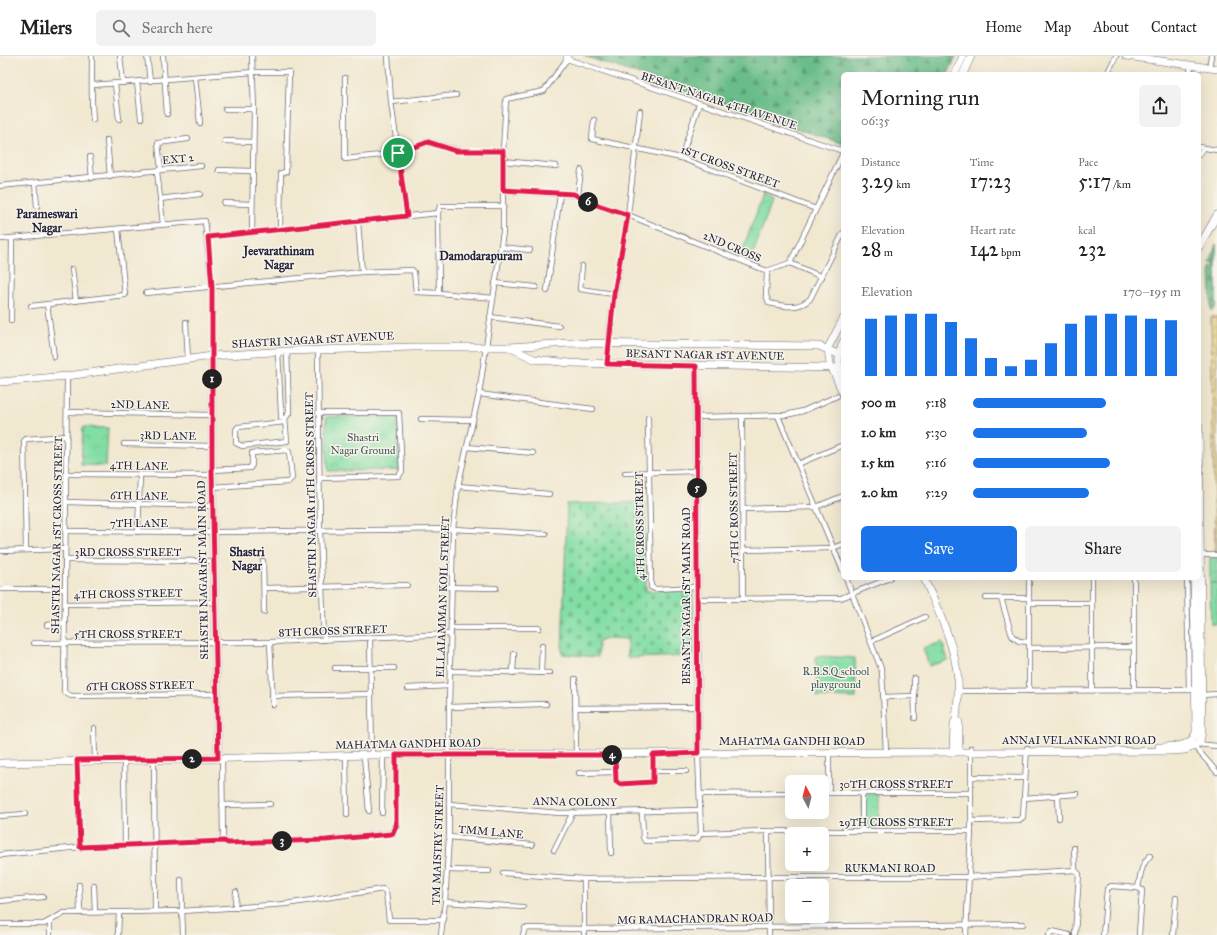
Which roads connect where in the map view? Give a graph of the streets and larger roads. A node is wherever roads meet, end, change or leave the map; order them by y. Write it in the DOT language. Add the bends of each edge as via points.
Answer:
graph roads {
  1 [pos="92,56"];
  2 [pos="120,56"];
  3 [pos="147,56"];
  4 [pos="163,56"];
  5 [pos="252,56"];
  6 [pos="388,56"];
  7 [pos="963,56"];
  8 [pos="971,56"];
  9 [pos="1116,56"];
  10 [pos="1126,56"];
  11 [pos="1211,56"];
  12 [pos="567,58"];
  13 [pos="1191,65"];
  14 [pos="1209,68"];
  15 [pos="1217,69"];
  16 [pos="253,72"];
  17 [pos="956,72"];
  18 [pos="964,72"];
  19 [pos="1108,72"];
  20 [pos="1190,72"];
  21 [pos="195,77"];
  22 [pos="346,78"];
  23 [pos="163,80"];
  24 [pos="150,81"];
  25 [pos="137,82"];
  26 [pos="123,83"];
  27 [pos="115,84"];
  28 [pos="93,85"];
  29 [pos="456,95"];
  30 [pos="391,102"];
  31 [pos="699,104"];
  32 [pos="225,109"];
  33 [pos="254,109"];
  34 [pos="640,111"];
  35 [pos="166,114"];
  36 [pos="141,118"];
  37 [pos="119,119"];
  38 [pos="92,120"];
  39 [pos="594,120"];
  40 [pos="200,123"];
  41 [pos="188,139"];
  42 [pos="107,140"];
  43 [pos="225,141"];
  44 [pos="253,142"];
  45 [pos="1201,147"];
  46 [pos="637,149"];
  47 [pos="1217,150"];
  48 [pos="503,151"];
  49 [pos="841,151"];
  50 [pos="398,153"];
  51 [pos="841,156"];
  52 [pos="90,157"];
  53 [pos="681,158"];
  54 [pos="503,161"];
  55 [pos="201,166"];
  56 [pos="556,166"];
  57 [pos="159,170"];
  58 [pos="219,170"];
  59 [pos="581,170"];
  60 [pos="252,171"];
  61 [pos="110,176"];
  62 [pos="92,178"];
  63 [pos="35,183"];
  64 [pos="0,186"];
  65 [pos="503,190"];
  66 [pos="200,194"];
  67 [pos="560,194"];
  68 [pos="578,195"];
  69 [pos="160,199"];
  70 [pos="224,203"];
  71 [pos="252,204"];
  72 [pos="38,206"];
  73 [pos="504,206"];
  74 [pos="816,209"];
  75 [pos="438,213"];
  76 [pos="628,215"];
  77 [pos="1217,215"];
  78 [pos="407,216"];
  79 [pos="358,222"];
  80 [pos="163,224"];
  81 [pos="118,229"];
  82 [pos="280,230"];
  83 [pos="252,233"];
  84 [pos="208,237"];
  85 [pos="841,237"];
  86 [pos="0,239"];
  87 [pos="12,239"];
  88 [pos="1201,243"];
  89 [pos="501,247"];
  90 [pos="530,250"];
  91 [pos="790,263"];
  92 [pos="582,266"];
  93 [pos="72,269"];
  94 [pos="767,271"];
  95 [pos="362,272"];
  96 [pos="822,277"];
  97 [pos="495,283"];
  98 [pos="212,287"];
  99 [pos="536,287"];
  100 [pos="547,291"];
  101 [pos="439,292"];
  102 [pos="146,293"];
  103 [pos="614,294"];
  104 [pos="493,298"];
  105 [pos="76,301"];
  106 [pos="47,304"];
  107 [pos="31,306"];
  108 [pos="490,317"];
  109 [pos="11,321"];
  110 [pos="186,322"];
  111 [pos="841,323"];
  112 [pos="559,326"];
  113 [pos="608,343"];
  114 [pos="509,347"];
  115 [pos="841,347"];
  116 [pos="486,348"];
  117 [pos="828,348"];
  118 [pos="318,350"];
  119 [pos="287,351"];
  120 [pos="278,352"];
  121 [pos="838,354"];
  122 [pos="212,356"];
  123 [pos="54,357"];
  124 [pos="188,360"];
  125 [pos="607,364"];
  126 [pos="696,366"];
  127 [pos="831,368"];
  128 [pos="841,372"];
  129 [pos="67,376"];
  130 [pos="0,382"];
  131 [pos="479,394"];
  132 [pos="840,395"];
  133 [pos="593,409"];
  134 [pos="67,412"];
  135 [pos="318,413"];
  136 [pos="212,415"];
  137 [pos="742,416"];
  138 [pos="778,416"];
  139 [pos="697,417"];
  140 [pos="648,418"];
  141 [pos="421,419"];
  142 [pos="473,420"];
  143 [pos="285,421"];
  144 [pos="67,436"];
  145 [pos="124,444"];
  146 [pos="212,446"];
  147 [pos="841,446"];
  148 [pos="467,447"];
  149 [pos="533,453"];
  150 [pos="798,464"];
  151 [pos="696,471"];
  152 [pos="212,472"];
  153 [pos="624,473"];
  154 [pos="648,473"];
  155 [pos="66,474"];
  156 [pos="140,476"];
  157 [pos="319,478"];
  158 [pos="212,486"];
  159 [pos="458,486"];
  160 [pos="549,494"];
  161 [pos="841,497"];
  162 [pos="66,502"];
  163 [pos="139,505"];
  164 [pos="213,506"];
  165 [pos="816,508"];
  166 [pos="742,509"];
  167 [pos="453,529"];
  168 [pos="65,531"];
  169 [pos="320,531"];
  170 [pos="138,532"];
  171 [pos="214,532"];
  172 [pos="546,534"];
  173 [pos="841,545"];
  174 [pos="833,548"];
  175 [pos="66,549"];
  176 [pos="26,550"];
  177 [pos="743,550"];
  178 [pos="0,551"];
  179 [pos="1201,555"];
  180 [pos="1217,555"];
  181 [pos="65,560"];
  182 [pos="214,561"];
  183 [pos="263,561"];
  184 [pos="841,566"];
  185 [pos="847,580"];
  186 [pos="885,580"];
  187 [pos="925,580"];
  188 [pos="1029,580"];
  189 [pos="1092,580"];
  190 [pos="1134,580"];
  191 [pos="1187,580"];
  192 [pos="1194,580"];
  193 [pos="1199,580"];
  194 [pos="407,585"];
  195 [pos="321,586"];
  196 [pos="440,587"];
  197 [pos="452,587"];
  198 [pos="697,587"];
  199 [pos="264,588"];
  200 [pos="496,588"];
  201 [pos="0,589"];
  202 [pos="65,589"];
  203 [pos="853,594"];
  204 [pos="986,598"];
  205 [pos="1001,598"];
  206 [pos="698,599"];
  207 [pos="743,599"];
  208 [pos="1029,601"];
  209 [pos="215,602"];
  210 [pos="1092,603"];
  211 [pos="65,604"];
  212 [pos="264,612"];
  213 [pos="925,617"];
  214 [pos="65,623"];
  215 [pos="47,625"];
  216 [pos="451,628"];
  217 [pos="539,628"];
  218 [pos="451,634"];
  219 [pos="370,639"];
  220 [pos="324,640"];
  221 [pos="872,641"];
  222 [pos="270,642"];
  223 [pos="1029,642"];
  224 [pos="34,643"];
  225 [pos="64,643"];
  226 [pos="216,643"];
  227 [pos="542,646"];
  228 [pos="1092,647"];
  229 [pos="1134,647"];
  230 [pos="1029,648"];
  231 [pos="514,654"];
  232 [pos="335,668"];
  233 [pos="370,668"];
  234 [pos="394,668"];
  235 [pos="450,671"];
  236 [pos="550,672"];
  237 [pos="513,673"];
  238 [pos="541,673"];
  239 [pos="914,678"];
  240 [pos="575,679"];
  241 [pos="449,686"];
  242 [pos="408,688"];
  243 [pos="1092,690"];
  244 [pos="1134,690"];
  245 [pos="958,691"];
  246 [pos="1029,691"];
  247 [pos="1197,691"];
  248 [pos="65,694"];
  249 [pos="216,694"];
  250 [pos="371,694"];
  251 [pos="1217,694"];
  252 [pos="272,696"];
  253 [pos="915,696"];
  254 [pos="884,697"];
  255 [pos="546,704"];
  256 [pos="273,705"];
  257 [pos="449,707"];
  258 [pos="698,707"];
  259 [pos="575,708"];
  260 [pos="915,718"];
  261 [pos="94,728"];
  262 [pos="1195,743"];
  263 [pos="1217,746"];
  264 [pos="1027,749"];
  265 [pos="956,750"];
  266 [pos="971,750"];
  267 [pos="828,752"];
  268 [pos="887,752"];
  269 [pos="698,753"];
  270 [pos="396,755"];
  271 [pos="449,755"];
  272 [pos="576,755"];
  273 [pos="615,755"];
  274 [pos="653,755"];
  275 [pos="346,756"];
  276 [pos="368,756"];
  277 [pos="382,756"];
  278 [pos="220,758"];
  279 [pos="124,759"];
  280 [pos="154,759"];
  281 [pos="77,760"];
  282 [pos="95,760"];
  283 [pos="0,763"];
  284 [pos="653,771"];
  285 [pos="686,771"];
  286 [pos="615,772"];
  287 [pos="1217,772"];
  288 [pos="579,773"];
  289 [pos="829,775"];
  290 [pos="971,777"];
  291 [pos="1025,778"];
  292 [pos="785,793"];
  293 [pos="829,793"];
  294 [pos="862,793"];
  295 [pos="971,793"];
  296 [pos="700,794"];
  297 [pos="1077,794"];
  298 [pos="1058,795"];
  299 [pos="1024,798"];
  300 [pos="270,804"];
  301 [pos="450,804"];
  302 [pos="222,805"];
  303 [pos="700,810"];
  304 [pos="369,811"];
  305 [pos="642,811"];
  306 [pos="573,812"];
  307 [pos="610,812"];
  308 [pos="382,813"];
  309 [pos="25,814"];
  310 [pos="347,815"];
  311 [pos="0,816"];
  312 [pos="1059,818"];
  313 [pos="971,821"];
  314 [pos="768,831"];
  315 [pos="862,831"];
  316 [pos="971,831"];
  317 [pos="701,834"];
  318 [pos="449,837"];
  319 [pos="224,841"];
  320 [pos="154,844"];
  321 [pos="125,845"];
  322 [pos="532,845"];
  323 [pos="80,847"];
  324 [pos="1074,848"];
  325 [pos="554,850"];
  326 [pos="612,853"];
  327 [pos="0,855"];
  328 [pos="1150,856"];
  329 [pos="447,870"];
  330 [pos="1075,870"];
  331 [pos="489,871"];
  332 [pos="503,873"];
  333 [pos="768,877"];
  334 [pos="968,877"];
  335 [pos="584,879"];
  336 [pos="181,880"];
  337 [pos="80,885"];
  338 [pos="94,885"];
  339 [pos="1138,888"];
  340 [pos="236,892"];
  341 [pos="43,897"];
  342 [pos="1176,898"];
  343 [pos="0,901"];
  344 [pos="445,902"];
  345 [pos="523,907"];
  346 [pos="235,908"];
  347 [pos="155,911"];
  348 [pos="182,911"];
  349 [pos="94,912"];
  350 [pos="118,912"];
  351 [pos="80,913"];
  352 [pos="443,920"];
  353 [pos="50,922"];
  354 [pos="0,924"];
  355 [pos="1023,924"];
  356 [pos="966,925"];
  357 [pos="769,927"];
  358 [pos="584,929"];
  359 [pos="50,935"];
  360 [pos="118,935"];
  361 [pos="183,935"];
  362 [pos="442,935"];
  363 [pos="523,935"];
  364 [pos="584,935"];
  365 [pos="769,935"];
  366 [pos="966,935"];
  367 [pos="1049,935"];
  368 [pos="1069,935"];
  369 [pos="1075,935"];
  370 [pos="1103,935"];
  371 [pos="1138,935"];
  372 [pos="1173,935"];
  1 -- 28 [label="street"];
  2 -- 26 [label="street"];
  3 -- 24 [label="street"];
  4 -- 23 [label="street"];
  5 -- 16 [label="street"];
  6 -- 30 [label="street"];
  7 -- 17 [label="street"];
  8 -- 18 [label="street"];
  9 -- 19 [label="street"];
  10 -- 13 [label="street"];
  11 -- 14 [label="street"];
  12 -- 31 [label="street, BESANT NAGAR 4TH AVENUE"];
  12 -- 48 [label="street, ELLAIAMMAN KOIL STREET" via="544,91 506,99"];
  13 -- 14 [label="street"];
  13 -- 20 [label="street"];
  14 -- 15 [label="street"];
  16 -- 21 [label="street"];
  16 -- 33 [label="street"];
  16 -- 82 [label="street" via="287,71 290,74 286,172 281,173"];
  21 -- 23 [label="street"];
  21 -- 40 [label="street"];
  22 -- 50 [label="street" via="345,159"];
  23 -- 24 [label="street"];
  23 -- 35 [label="street"];
  24 -- 25 [label="street"];
  25 -- 26 [label="street"];
  25 -- 36 [label="street"];
  26 -- 27 [label="street"];
  27 -- 28 [label="street"];
  27 -- 37 [label="street"];
  28 -- 38 [label="street"];
  29 -- 30 [label="street"];
  30 -- 50 [label="street"];
  31 -- 49 [label="street, BESANT NAGAR 4TH AVENUE"];
  31 -- 53 [label="street"];
  32 -- 33 [label="street"];
  33 -- 44 [label="street"];
  34 -- 46 [label="street"];
  39 -- 46 [label="street, 1ST CROSS STREET" via="592,139"];
  41 -- 57 [label="street" via="158,143"];
  42 -- 61 [label="street"];
  43 -- 44 [label="street"];
  44 -- 60 [label="street"];
  45 -- 47 [label="street"];
  46 -- 53 [label="street, 1ST CROSS STREET"];
  46 -- 76 [label="street"];
  48 -- 50 [label="street" via="456,151 428,142"];
  48 -- 54 [label="street, ELLAIAMMAN KOIL STREET"];
  50 -- 78 [label="street"];
  51 -- 74 [label="street"];
  52 -- 62 [label="street"];
  53 -- 74 [label="street, 1ST CROSS STREET"];
  54 -- 56 [label="street"];
  54 -- 65 [label="street, ELLAIAMMAN KOIL STREET"];
  55 -- 57 [label="street, EXT 2"];
  57 -- 61 [label="street, EXT 2"];
  57 -- 69 [label="street"];
  58 -- 60 [label="street"];
  59 -- 68 [label="street"];
  60 -- 71 [label="street"];
  61 -- 62 [label="street, EXT 2"];
  62 -- 63 [label="street, EXT 2"];
  63 -- 64 [label="street, EXT 2"];
  63 -- 72 [label="street"];
  65 -- 67 [label="street"];
  65 -- 73 [label="street, ELLAIAMMAN KOIL STREET"];
  66 -- 69 [label="street"];
  67 -- 68 [label="street"];
  67 -- 100 [label="street"];
  68 -- 76 [label="street, 2ND CROSS" via="585,201"];
  69 -- 80 [label="street"];
  70 -- 71 [label="street"];
  71 -- 83 [label="street"];
  73 -- 75 [label="street" via="440,205"];
  73 -- 89 [label="street, ELLAIAMMAN KOIL STREET"];
  74 -- 91 [label="street"];
  75 -- 78 [label="street"];
  75 -- 101 [label="street"];
  76 -- 94 [label="street, 2ND CROSS"];
  76 -- 103 [label="street"];
  77 -- 88 [label="street"];
  78 -- 79 [label="street"];
  79 -- 82 [label="street"];
  79 -- 95 [label="street"];
  80 -- 81 [label="street"];
  80 -- 84 [label="street" via="203,220 206,223"];
  81 -- 87 [label="street"];
  81 -- 105 [label="street" via="125,295"];
  82 -- 83 [label="street"];
  83 -- 84 [label="street"];
  84 -- 98 [label="street"];
  85 -- 96 [label="street"];
  86 -- 87 [label="street"];
  87 -- 109 [label="street"];
  89 -- 90 [label="street"];
  89 -- 97 [label="street, ELLAIAMMAN KOIL STREET"];
  91 -- 94 [label="street, 2ND CROSS"];
  91 -- 96 [label="street"];
  92 -- 103 [label="street" via="580,289"];
  93 -- 105 [label="street"];
  94 -- 96 [label="street" via="766,295 769,303 791,307 805,304"];
  95 -- 98 [label="street"];
  95 -- 101 [label="street" via="414,270 416,292"];
  97 -- 99 [label="street"];
  97 -- 104 [label="street, ELLAIAMMAN KOIL STREET"];
  98 -- 102 [label="street"];
  98 -- 122 [label="street"];
  101 -- 104 [label="street"];
  103 -- 113 [label="street"];
  104 -- 108 [label="street, ELLAIAMMAN KOIL STREET"];
  105 -- 106 [label="street"];
  106 -- 107 [label="street"];
  106 -- 123 [label="street"];
  108 -- 112 [label="street"];
  108 -- 116 [label="street, ELLAIAMMAN KOIL STREET"];
  110 -- 124 [label="street"];
  111 -- 117 [label="street"];
  113 -- 114 [label="street, SHASTRI NAGAR 1ST AVENUE"];
  113 -- 117 [label="street, SHASTRI NAGAR 1ST AVENUE"];
  113 -- 125 [label="street"];
  114 -- 116 [label="street, SHASTRI NAGAR 1ST AVENUE"];
  114 -- 125 [label="street, BESANT NAGAR 1ST AVENUE" via="534,358"];
  115 -- 121 [label="street"];
  116 -- 118 [label="street, SHASTRI NAGAR 1ST AVENUE"];
  116 -- 131 [label="street, ELLAIAMMAN KOIL STREET"];
  117 -- 121 [label="street"];
  117 -- 127 [label="street"];
  118 -- 119 [label="street, SHASTRI NAGAR 1ST AVENUE"];
  118 -- 135 [label="street, SHASTRI NAGAR 11TH CROSS STREET"];
  119 -- 120 [label="street, SHASTRI NAGAR 1ST AVENUE"];
  119 -- 143 [label="street" via="289,413"];
  120 -- 122 [label="street, SHASTRI NAGAR 1ST AVENUE"];
  120 -- 143 [label="street" via="281,417"];
  121 -- 128 [label="street"];
  122 -- 124 [label="street, SHASTRI NAGAR 1ST AVENUE"];
  122 -- 136 [label="street, SHASTRI NAGAR1ST MAIN ROAD"];
  124 -- 129 [label="street, SHASTRI NAGAR 1ST AVENUE"];
  125 -- 126 [label="street, BESANT NAGAR 1ST AVENUE"];
  126 -- 127 [label="street, BESANT NAGAR 1ST AVENUE"];
  126 -- 139 [label="street, BESANT NAGAR 1ST MAIN ROAD"];
  127 -- 128 [label="street, BESANT NAGAR 1ST AVENUE"];
  127 -- 132 [label="street"];
  129 -- 130 [label="street, SHASTRI NAGAR 1ST AVENUE"];
  129 -- 134 [label="street, SHASTRI NAGAR 1ST CROSS STREET"];
  131 -- 133 [label="street"];
  131 -- 142 [label="street, ELLAIAMMAN KOIL STREET"];
  132 -- 138 [label="street" via="803,410"];
  134 -- 136 [label="street, 2ND LANE"];
  134 -- 144 [label="street, SHASTRI NAGAR 1ST CROSS STREET"];
  135 -- 157 [label="street, SHASTRI NAGAR 11TH CROSS STREET"];
  135 -- 157 [label="street" via="399,413 401,475"];
  136 -- 146 [label="street, SHASTRI NAGAR1ST MAIN ROAD"];
  137 -- 138 [label="street"];
  137 -- 139 [label="street"];
  137 -- 166 [label="street, 7TH C ROSS STREET"];
  138 -- 150 [label="street"];
  139 -- 151 [label="street, BESANT NAGAR 1ST MAIN ROAD"];
  140 -- 154 [label="street, 4TH CROSS STREET"];
  141 -- 142 [label="street"];
  142 -- 148 [label="street, ELLAIAMMAN KOIL STREET"];
  143 -- 143 [label="street" via="286,441 242,446 236,443 238,427"];
  144 -- 155 [label="street, SHASTRI NAGAR 1ST CROSS STREET"];
  144 -- 176 [label="street" via="24,441"];
  145 -- 146 [label="street, 3RD LANE"];
  146 -- 152 [label="street, SHASTRI NAGAR1ST MAIN ROAD"];
  147 -- 150 [label="street"];
  148 -- 149 [label="street"];
  148 -- 159 [label="street, ELLAIAMMAN KOIL STREET"];
  150 -- 165 [label="street"];
  151 -- 154 [label="street"];
  151 -- 198 [label="street, BESANT NAGAR 1ST MAIN ROAD"];
  152 -- 156 [label="street, 4TH LANE"];
  152 -- 158 [label="street, SHASTRI NAGAR1ST MAIN ROAD"];
  152 -- 158 [label="street, 4TH LANE" via="250,468 252,453 288,450 292,478 288,482"];
  153 -- 154 [label="street"];
  154 -- 198 [label="street, 4TH CROSS STREET" via="651,587"];
  155 -- 156 [label="street, 4TH LANE"];
  155 -- 162 [label="street, SHASTRI NAGAR 1ST CROSS STREET"];
  156 -- 163 [label="street"];
  157 -- 169 [label="street, SHASTRI NAGAR 11TH CROSS STREET"];
  158 -- 164 [label="street, SHASTRI NAGAR1ST MAIN ROAD"];
  159 -- 160 [label="street"];
  159 -- 167 [label="street, ELLAIAMMAN KOIL STREET"];
  161 -- 165 [label="street"];
  162 -- 163 [label="street, 6TH LANE"];
  162 -- 168 [label="street, SHASTRI NAGAR 1ST CROSS STREET"];
  163 -- 164 [label="street, 6TH LANE"];
  163 -- 170 [label="street"];
  164 -- 171 [label="street, SHASTRI NAGAR1ST MAIN ROAD"];
  165 -- 166 [label="street"];
  165 -- 174 [label="street"];
  166 -- 177 [label="street, 7TH C ROSS STREET"];
  167 -- 169 [label="street, 7TH LANE"];
  167 -- 172 [label="street, 7TH LANE"];
  167 -- 197 [label="street, ELLAIAMMAN KOIL STREET"];
  168 -- 170 [label="street, 7TH LANE"];
  168 -- 175 [label="street, SHASTRI NAGAR 1ST CROSS STREET"];
  169 -- 171 [label="street, 7TH LANE"];
  169 -- 195 [label="street, SHASTRI NAGAR 11TH CROSS STREET"];
  170 -- 171 [label="street, 7TH LANE"];
  171 -- 182 [label="street, SHASTRI NAGAR1ST MAIN ROAD"];
  173 -- 174 [label="street"];
  174 -- 177 [label="street"];
  174 -- 184 [label="street"];
  175 -- 176 [label="street"];
  175 -- 181 [label="street, SHASTRI NAGAR 1ST CROSS STREET"];
  176 -- 178 [label="street"];
  177 -- 207 [label="street, 7TH C ROSS STREET"];
  179 -- 180 [label="street"];
  181 -- 182 [label="street, 3RD CROSS STREET"];
  181 -- 202 [label="street, SHASTRI NAGAR 1ST CROSS STREET"];
  182 -- 209 [label="street, SHASTRI NAGAR1ST MAIN ROAD"];
  183 -- 199 [label="street"];
  185 -- 203 [label="street"];
  186 -- 203 [label="street"];
  187 -- 245 [label="street" via="953,651"];
  188 -- 208 [label="street"];
  189 -- 210 [label="street"];
  190 -- 229 [label="street"];
  191 -- 247 [label="street"];
  192 -- 247 [label="street"];
  193 -- 247 [label="street"];
  194 -- 195 [label="street"];
  195 -- 199 [label="street"];
  195 -- 220 [label="street, SHASTRI NAGAR 11TH CROSS STREET"];
  196 -- 197 [label="street"];
  197 -- 200 [label="street"];
  197 -- 216 [label="street, ELLAIAMMAN KOIL STREET"];
  198 -- 206 [label="street, BESANT NAGAR 1ST MAIN ROAD"];
  199 -- 212 [label="street"];
  201 -- 202 [label="street"];
  202 -- 211 [label="street, SHASTRI NAGAR 1ST CROSS STREET"];
  203 -- 207 [label="street" via="841,598"];
  203 -- 221 [label="street"];
  204 -- 205 [label="street"];
  205 -- 208 [label="street"];
  205 -- 223 [label="street" via="1012,636 1019,641"];
  206 -- 207 [label="street"];
  206 -- 258 [label="street, BESANT NAGAR 1ST MAIN ROAD"];
  208 -- 210 [label="street"];
  208 -- 223 [label="street"];
  209 -- 211 [label="street, 4TH CROSS STREET"];
  209 -- 226 [label="street, SHASTRI NAGAR1ST MAIN ROAD"];
  210 -- 228 [label="street"];
  211 -- 214 [label="street, SHASTRI NAGAR 1ST CROSS STREET"];
  213 -- 221 [label="street"];
  214 -- 215 [label="street"];
  214 -- 225 [label="street, SHASTRI NAGAR 1ST CROSS STREET"];
  216 -- 217 [label="street"];
  216 -- 218 [label="street, ELLAIAMMAN KOIL STREET"];
  218 -- 219 [label="street, 8TH CROSS STREET"];
  218 -- 235 [label="street, ELLAIAMMAN KOIL STREET"];
  219 -- 220 [label="street, 8TH CROSS STREET"];
  219 -- 233 [label="street"];
  220 -- 222 [label="street, 8TH CROSS STREET"];
  221 -- 254 [label="street" via="882,671"];
  222 -- 226 [label="street, 8TH CROSS STREET"];
  222 -- 252 [label="street"];
  223 -- 230 [label="street"];
  224 -- 225 [label="street, 5TH CROSS STREET"];
  225 -- 226 [label="street, 5TH CROSS STREET"];
  225 -- 248 [label="street, SHASTRI NAGAR 1ST CROSS STREET"];
  226 -- 249 [label="street, SHASTRI NAGAR1ST MAIN ROAD"];
  227 -- 238 [label="street"];
  228 -- 229 [label="street"];
  228 -- 230 [label="street"];
  228 -- 243 [label="street"];
  229 -- 244 [label="street"];
  230 -- 246 [label="street"];
  231 -- 237 [label="street"];
  232 -- 233 [label="street"];
  233 -- 234 [label="street"];
  233 -- 250 [label="street"];
  235 -- 237 [label="street"];
  235 -- 241 [label="street, ELLAIAMMAN KOIL STREET"];
  236 -- 238 [label="street"];
  237 -- 238 [label="street"];
  239 -- 253 [label="street"];
  240 -- 259 [label="street"];
  241 -- 242 [label="street"];
  241 -- 257 [label="street, ELLAIAMMAN KOIL STREET"];
  243 -- 244 [label="street"];
  243 -- 246 [label="street"];
  244 -- 247 [label="street"];
  245 -- 246 [label="street"];
  245 -- 265 [label="street" via="954,723"];
  247 -- 251 [label="street"];
  247 -- 262 [label="street"];
  248 -- 249 [label="street, 6TH CROSS STREET"];
  249 -- 278 [label="street, SHASTRI NAGAR1ST MAIN ROAD"];
  250 -- 252 [label="street"];
  250 -- 276 [label="street"];
  252 -- 256 [label="street"];
  253 -- 254 [label="street"];
  253 -- 260 [label="street"];
  254 -- 268 [label="street"];
  255 -- 257 [label="street"];
  257 -- 271 [label="street, ELLAIAMMAN KOIL STREET"];
  258 -- 259 [label="street"];
  258 -- 269 [label="street, BESANT NAGAR 1ST MAIN ROAD"];
  259 -- 272 [label="street"];
  261 -- 282 [label="street"];
  262 -- 263 [label="street"];
  262 -- 264 [label="street, ANNAI VELANKANNI ROAD" via="1139,750"];
  262 -- 287 [label="street"];
  264 -- 266 [label="street, ANNAI VELANKANNI ROAD"];
  264 -- 291 [label="street"];
  265 -- 266 [label="street, ANNAI VELANKANNI ROAD"];
  265 -- 268 [label="street, MAHATMA GANDHI ROAD"];
  266 -- 290 [label="street"];
  267 -- 268 [label="street, MAHATMA GANDHI ROAD"];
  267 -- 269 [label="street, MAHATMA GANDHI ROAD"];
  267 -- 289 [label="street"];
  269 -- 274 [label="street, MAHATMA GANDHI ROAD"];
  269 -- 296 [label="street"];
  270 -- 271 [label="street, MAHATMA GANDHI ROAD"];
  270 -- 277 [label="street, MAHATMA GANDHI ROAD"];
  270 -- 319 [label="street" via="396,827 393,833 326,840 228,843"];
  271 -- 272 [label="street, MAHATMA GANDHI ROAD"];
  271 -- 301 [label="street, TM MAISTRY STREET"];
  272 -- 273 [label="street, MAHATMA GANDHI ROAD"];
  273 -- 274 [label="street, MAHATMA GANDHI ROAD"];
  273 -- 286 [label="street"];
  274 -- 284 [label="street"];
  275 -- 276 [label="street, MAHATMA GANDHI ROAD"];
  275 -- 278 [label="street, MAHATMA GANDHI ROAD"];
  275 -- 310 [label="street"];
  276 -- 277 [label="street, MAHATMA GANDHI ROAD"];
  276 -- 304 [label="street"];
  277 -- 308 [label="street"];
  278 -- 280 [label="street, MAHATMA GANDHI ROAD"];
  278 -- 302 [label="street"];
  279 -- 280 [label="street, MAHATMA GANDHI ROAD"];
  279 -- 282 [label="street, MAHATMA GANDHI ROAD"];
  279 -- 321 [label="street"];
  280 -- 320 [label="street"];
  281 -- 282 [label="street, MAHATMA GANDHI ROAD"];
  281 -- 283 [label="street, MAHATMA GANDHI ROAD"];
  281 -- 323 [label="street"];
  284 -- 285 [label="street"];
  284 -- 286 [label="street" via="652,783 618,783"];
  286 -- 288 [label="street"];
  290 -- 291 [label="street"];
  290 -- 295 [label="street"];
  291 -- 299 [label="street"];
  292 -- 296 [label="street"];
  293 -- 294 [label="street, 30TH CROSS STREET"];
  294 -- 295 [label="street, 30TH CROSS STREET"];
  294 -- 315 [label="street"];
  295 -- 313 [label="street"];
  296 -- 303 [label="street"];
  297 -- 298 [label="street"];
  298 -- 299 [label="street"];
  298 -- 312 [label="street"];
  299 -- 313 [label="street" via="1021,819"];
  300 -- 302 [label="street"];
  301 -- 306 [label="street, ANNA COLONY"];
  301 -- 318 [label="street, TM MAISTRY STREET"];
  302 -- 319 [label="street"];
  303 -- 305 [label="street, ANNA COLONY"];
  303 -- 317 [label="street"];
  305 -- 307 [label="street, ANNA COLONY"];
  305 -- 317 [label="street, 29TH CROSS STREET" via="645,841 695,840"];
  306 -- 307 [label="street, ANNA COLONY"];
  306 -- 325 [label="street"];
  307 -- 326 [label="street"];
  309 -- 311 [label="street"];
  313 -- 316 [label="street"];
  314 -- 315 [label="street, 29TH CROSS STREET"];
  314 -- 317 [label="street, 29TH CROSS STREET"];
  314 -- 333 [label="street"];
  315 -- 316 [label="street, 29TH CROSS STREET"];
  316 -- 334 [label="street"];
  318 -- 322 [label="street, TMM LANE"];
  318 -- 329 [label="street, TM MAISTRY STREET"];
  319 -- 320 [label="street"];
  320 -- 321 [label="street"];
  320 -- 347 [label="street"];
  321 -- 323 [label="street"];
  323 -- 327 [label="street"];
  324 -- 330 [label="street"];
  328 -- 339 [label="street" via="1142,870"];
  329 -- 331 [label="street"];
  329 -- 344 [label="street, TM MAISTRY STREET"];
  330 -- 334 [label="street, RUKMANI ROAD"];
  330 -- 369 [label="street" via="1079,874"];
  332 -- 335 [label="street, RUKMANI ROAD"];
  333 -- 334 [label="street, RUKMANI ROAD"];
  333 -- 335 [label="street, RUKMANI ROAD"];
  333 -- 357 [label="street"];
  334 -- 356 [label="street"];
  335 -- 358 [label="street"];
  336 -- 348 [label="street"];
  337 -- 351 [label="street"];
  338 -- 349 [label="street"];
  339 -- 370 [label="street" via="1108,887"];
  339 -- 371 [label="street" via="1142,892"];
  340 -- 346 [label="street"];
  341 -- 343 [label="street"];
  342 -- 372 [label="street"];
  344 -- 345 [label="street"];
  344 -- 352 [label="street, TM MAISTRY STREET"];
  346 -- 348 [label="street"];
  346 -- 352 [label="street" via="286,904 384,890 389,920"];
  347 -- 348 [label="street"];
  347 -- 350 [label="street"];
  348 -- 361 [label="street"];
  349 -- 350 [label="street"];
  349 -- 351 [label="street"];
  350 -- 360 [label="street"];
  351 -- 353 [label="street" via="64,913"];
  352 -- 362 [label="street, TM MAISTRY STREET"];
  353 -- 354 [label="street"];
  353 -- 359 [label="street"];
  355 -- 356 [label="street, MG RAMACHANDRAN ROAD"];
  356 -- 357 [label="street, MG RAMACHANDRAN ROAD"];
  356 -- 366 [label="street"];
  357 -- 358 [label="street, MG RAMACHANDRAN ROAD"];
  357 -- 365 [label="street"];
  358 -- 363 [label="street, MG RAMACHANDRAN ROAD" via="525,928"];
  358 -- 364 [label="street"];
  367 -- 368 [label="street" via="1052,931"];
}
